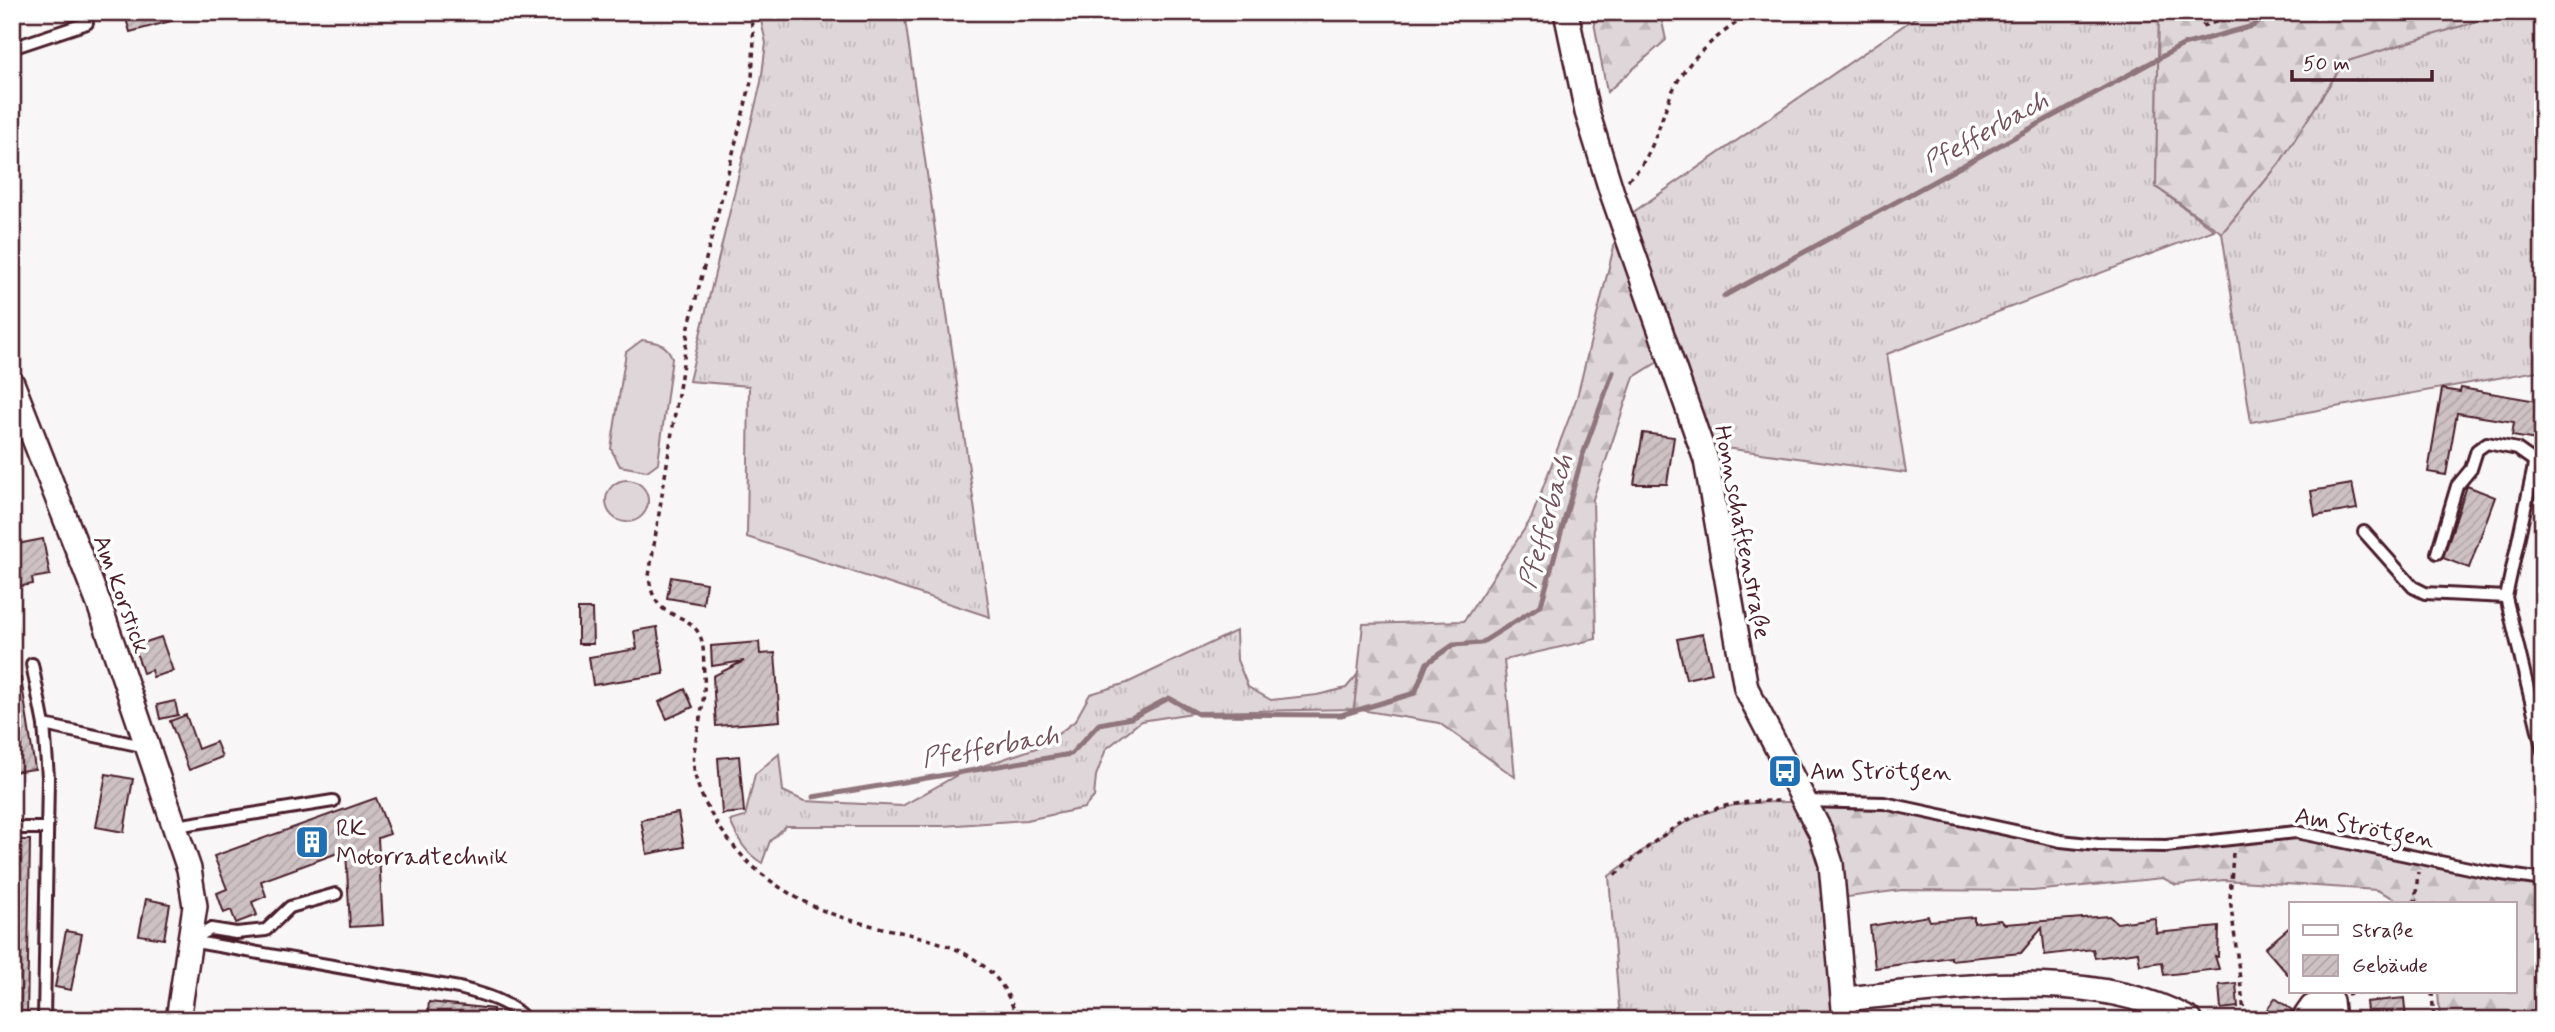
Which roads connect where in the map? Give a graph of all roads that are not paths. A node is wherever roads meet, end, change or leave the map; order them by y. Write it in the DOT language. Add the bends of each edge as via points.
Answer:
graph roads {
  1 [pos="1566,12"];
  2 [pos="87,23"];
  3 [pos="12,48"];
  4 [pos="12,383"];
  5 [pos="2364,532"];
  6 [pos="2437,554"];
  7 [pos="2506,597"];
  8 [pos="32,664"];
  9 [pos="44,725"];
  10 [pos="149,747"];
  11 [pos="2543,751"];
  12 [pos="333,801"];
  13 [pos="1805,801"];
  14 [pos="176,826"];
  15 [pos="12,828"];
  16 [pos="47,828"];
  17 [pos="2543,880"];
  18 [pos="336,894"];
  19 [pos="190,941"];
  20 [pos="1844,1009"];
  21 [pos="44,1020"];
  22 [pos="177,1020"];
  23 [pos="526,1020"];
  24 [pos="2190,1020"];
  25 [pos="2303,1020"];
  26 [pos="2333,1020"];
  1 -- 13 [label="street, Honnschaftenstraße" via="1587,112 1612,193 1706,460 1746,688"];
  2 -- 3 [label="lane"];
  4 -- 10 [label="street, Am Korstick" via="99,604"];
  5 -- 7 [label="lane" via="2413,587 2425,593"];
  6 -- 7 [label="lane" via="2457,486 2471,469 2477,450 2487,443 2527,453 2534,461 2533,471"];
  7 -- 11 [label="lane"];
  8 -- 9 [label="lane"];
  9 -- 10 [label="lane"];
  9 -- 16 [label="lane"];
  10 -- 14 [label="street, Am Korstick"];
  12 -- 14 [label="lane"];
  13 -- 17 [label="lane, Am Strötgen" via="1884,803 2098,845 2166,846 2296,832"];
  13 -- 20 [label="street, Honnschaftenstraße" via="1831,864"];
  14 -- 19 [label="street, Am Korstick" via="195,906"];
  15 -- 16 [label="lane"];
  16 -- 21 [label="lane"];
  18 -- 19 [label="lane" via="290,907 266,930 236,933 211,929"];
  19 -- 22 [label="street, Am Korstick"];
  19 -- 23 [label="lane" via="459,988 486,995 520,1012"];
  20 -- 24 [label="street" via="2000,986 2095,990 2173,1010"];
  25 -- 26 [label="street" via="2312,1007 2331,1001"];
}
